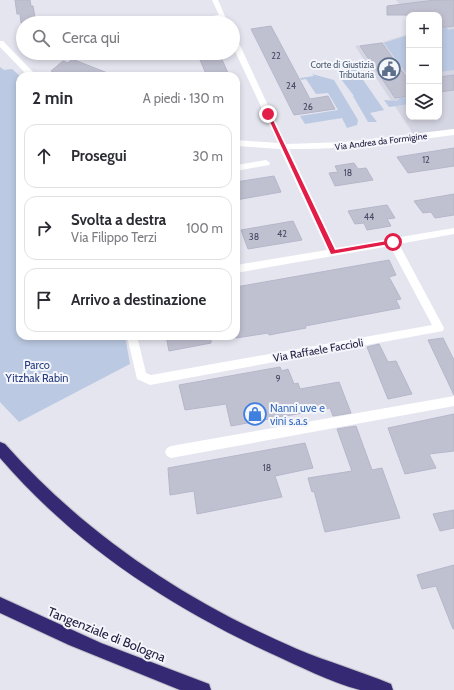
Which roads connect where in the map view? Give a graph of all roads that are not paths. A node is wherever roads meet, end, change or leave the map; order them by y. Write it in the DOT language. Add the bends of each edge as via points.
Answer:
graph roads {
  1 [pos="215,0"];
  2 [pos="222,16"];
  3 [pos="0,43"];
  4 [pos="240,54"];
  5 [pos="28,72"];
  6 [pos="454,132"];
  7 [pos="240,143"];
  8 [pos="283,146"];
  9 [pos="266,163"];
  10 [pos="240,167"];
  11 [pos="454,231"];
  12 [pos="393,242"];
  13 [pos="333,252"];
  14 [pos="240,268"];
  15 [pos="133,340"];
  16 [pos="454,401"];
  17 [pos="0,448"];
  18 [pos="171,452"];
  19 [pos="0,605"];
  20 [pos="203,690"];
  21 [pos="385,690"];
  1 -- 2 [label="street"];
  3 -- 5 [label="street"];
  4 -- 8 [label="street"];
  6 -- 8 [label="street, Via Andrea da Formigine" via="374,144 330,147"];
  7 -- 8 [label="street, Via Andrea da Formigine"];
  8 -- 13 [label="street"];
  9 -- 10 [label="street"];
  11 -- 12 [label="street"];
  12 -- 13 [label="street"];
  12 -- 15 [label="street, Via Raffaele Faccioli" via="439,328 150,380 141,376"];
  13 -- 14 [label="street"];
  16 -- 18 [label="street"];
  17 -- 21 [label="highway" via="44,495 80,527 175,595 262,642 353,680"];
  19 -- 20 [label="highway, Tangenziale di Bologna" via="110,654"];
}
